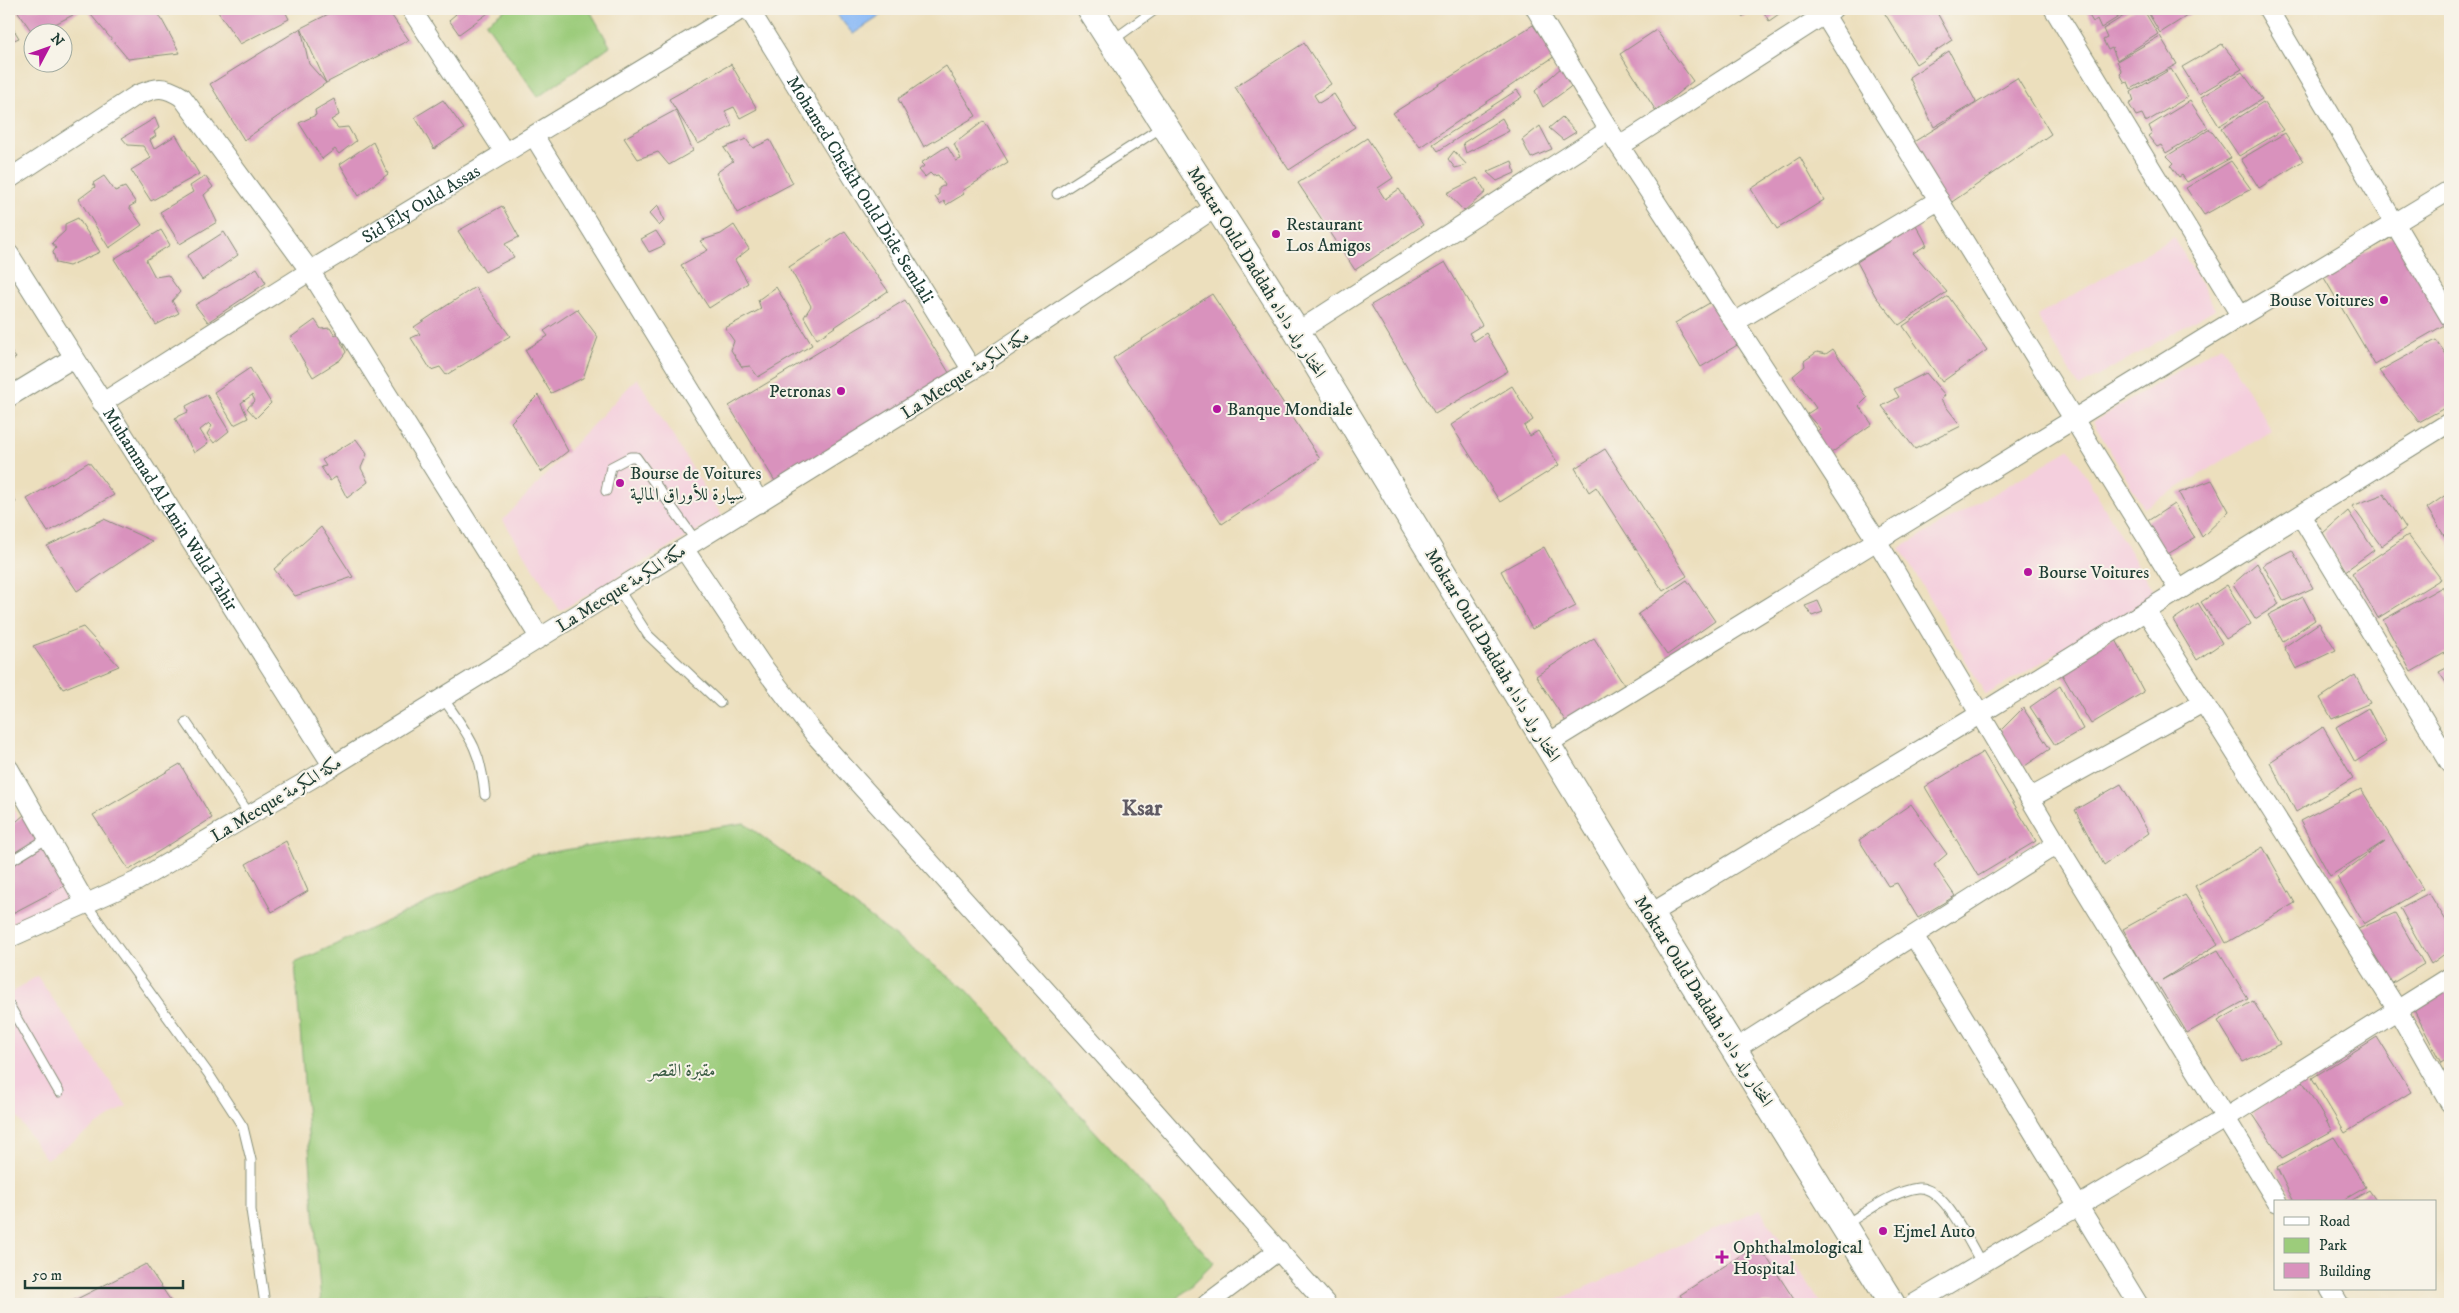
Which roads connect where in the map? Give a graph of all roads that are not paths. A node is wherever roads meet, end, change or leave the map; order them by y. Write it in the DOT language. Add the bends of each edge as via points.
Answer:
graph roads {
  1 [pos="411,9"];
  2 [pos="742,9"];
  3 [pos="749,9"];
  4 [pos="1090,9"];
  5 [pos="1156,9"];
  6 [pos="1536,9"];
  7 [pos="2054,9"];
  8 [pos="2268,9"];
  9 [pos="1826,11"];
  10 [pos="1111,42"];
  11 [pos="1164,125"];
  12 [pos="1609,130"];
  13 [pos="534,136"];
  14 [pos="1620,146"];
  15 [pos="505,153"];
  16 [pos="9,179"];
  17 [pos="2450,190"];
  18 [pos="1057,194"];
  19 [pos="1939,200"];
  20 [pos="1216,207"];
  21 [pos="2395,224"];
  22 [pos="9,254"];
  23 [pos="310,271"];
  24 [pos="2241,316"];
  25 [pos="2450,317"];
  26 [pos="1734,322"];
  27 [pos="1297,332"];
  28 [pos="73,358"];
  29 [pos="972,370"];
  30 [pos="9,397"];
  31 [pos="102,403"];
  32 [pos="2076,420"];
  33 [pos="2450,422"];
  34 [pos="606,491"];
  35 [pos="760,502"];
  36 [pos="2301,516"];
  37 [pos="1877,541"];
  38 [pos="690,545"];
  39 [pos="619,590"];
  40 [pos="2179,590"];
  41 [pos="2146,611"];
  42 [pos="540,638"];
  43 [pos="443,698"];
  44 [pos="720,703"];
  45 [pos="2202,703"];
  46 [pos="1980,714"];
  47 [pos="186,722"];
  48 [pos="1547,744"];
  49 [pos="2450,763"];
  50 [pos="333,766"];
  51 [pos="9,769"];
  52 [pos="485,794"];
  53 [pos="2030,798"];
  54 [pos="250,816"];
  55 [pos="48,838"];
  56 [pos="2057,844"];
  57 [pos="9,862"];
  58 [pos="86,904"];
  59 [pos="1650,914"];
  60 [pos="1914,936"];
  61 [pos="9,938"];
  62 [pos="2450,978"];
  63 [pos="9,1005"];
  64 [pos="2398,1011"];
  65 [pos="1734,1049"];
  66 [pos="59,1092"];
  67 [pos="2450,1103"];
  68 [pos="2227,1117"];
  69 [pos="2276,1200"];
  70 [pos="2078,1207"];
  71 [pos="1843,1226"];
  72 [pos="1279,1250"];
  73 [pos="1982,1264"];
  74 [pos="2331,1290"];
  75 [pos="265,1304"];
  76 [pos="1207,1304"];
  77 [pos="1326,1304"];
  78 [pos="1892,1304"];
  79 [pos="1914,1304"];
  80 [pos="2138,1304"];
  81 [pos="2339,1304"];
  1 -- 15 [label="street"];
  2 -- 13 [label="street, Sid Ely Ould Assas"];
  3 -- 29 [label="street, Mohamed Cheikh Ould Dide Semlali"];
  4 -- 10 [label="main road, Moktar Ould Daddah المختار ولد داداه"];
  5 -- 10 [label="lane"];
  6 -- 12 [label="street"];
  7 -- 24 [label="street"];
  8 -- 21 [label="street"];
  9 -- 14 [label="street"];
  9 -- 19 [label="street"];
  10 -- 11 [label="main road, Moktar Ould Daddah المختار ولد داداه"];
  11 -- 18 [label="lane"];
  11 -- 20 [label="main road, Moktar Ould Daddah المختار ولد داداه"];
  12 -- 14 [label="street"];
  12 -- 27 [label="street"];
  13 -- 15 [label="street, Sid Ely Ould Assas"];
  13 -- 35 [label="street"];
  14 -- 26 [label="street"];
  15 -- 23 [label="street, Sid Ely Ould Assas"];
  16 -- 23 [label="street" via="136,95 156,88 169,89 182,97"];
  17 -- 21 [label="street"];
  19 -- 26 [label="street"];
  19 -- 32 [label="street"];
  20 -- 27 [label="main road, Moktar Ould Daddah المختار ولد داداه"];
  20 -- 29 [label="street, La Mecque مكة المكرمة"];
  21 -- 24 [label="street"];
  21 -- 25 [label="street"];
  22 -- 28 [label="street, Muhammad Al Amin Wuld Tahir"];
  23 -- 31 [label="street, Sid Ely Ould Assas"];
  23 -- 42 [label="street"];
  24 -- 32 [label="street"];
  26 -- 37 [label="street"];
  27 -- 48 [label="main road, Moktar Ould Daddah المختار ولد داداه"];
  28 -- 30 [label="street"];
  28 -- 31 [label="street, Muhammad Al Amin Wuld Tahir"];
  29 -- 35 [label="street, La Mecque مكة المكرمة"];
  31 -- 50 [label="street, Muhammad Al Amin Wuld Tahir"];
  32 -- 37 [label="street"];
  32 -- 40 [label="street"];
  33 -- 36 [label="street"];
  34 -- 38 [label="lane" via="611,467 636,457"];
  35 -- 38 [label="street, La Mecque مكة المكرمة"];
  36 -- 40 [label="street"];
  36 -- 49 [label="street"];
  37 -- 46 [label="street"];
  37 -- 48 [label="street"];
  38 -- 39 [label="street, La Mecque مكة المكرمة"];
  38 -- 72 [label="street" via="761,664 816,736"];
  39 -- 42 [label="street, La Mecque مكة المكرمة"];
  39 -- 44 [label="lane" via="648,635"];
  40 -- 41 [label="street"];
  41 -- 45 [label="street"];
  41 -- 46 [label="street"];
  42 -- 43 [label="street, La Mecque مكة المكرمة"];
  43 -- 50 [label="street, La Mecque مكة المكرمة"];
  43 -- 52 [label="lane" via="475,745 483,770"];
  45 -- 53 [label="street"];
  45 -- 64 [label="street"];
  46 -- 53 [label="street"];
  46 -- 59 [label="street"];
  47 -- 54 [label="lane"];
  48 -- 59 [label="main road, Moktar Ould Daddah المختار ولد داداه"];
  50 -- 54 [label="street, La Mecque مكة المكرمة"];
  51 -- 55 [label="street"];
  53 -- 56 [label="street"];
  54 -- 58 [label="street, La Mecque مكة المكرمة" via="137,881"];
  55 -- 57 [label="lane"];
  55 -- 58 [label="street"];
  56 -- 60 [label="street"];
  56 -- 68 [label="street"];
  58 -- 61 [label="street, La Mecque مكة المكرمة"];
  58 -- 75 [label="lane" via="243,1127 251,1160 251,1210"];
  59 -- 65 [label="main road, Moktar Ould Daddah المختار ولد داداه"];
  60 -- 65 [label="street"];
  60 -- 70 [label="street"];
  62 -- 64 [label="street"];
  63 -- 66 [label="lane"];
  64 -- 67 [label="street"];
  64 -- 68 [label="street"];
  65 -- 71 [label="main road, Moktar Ould Daddah المختار ولد داداه"];
  68 -- 69 [label="street"];
  68 -- 70 [label="street"];
  70 -- 73 [label="street"];
  70 -- 80 [label="street"];
  71 -- 73 [label="lane" via="1892,1198 1919,1188 1943,1200"];
  71 -- 78 [label="main road, Moktar Ould Daddah المختار ولد داداه"];
  72 -- 76 [label="street"];
  72 -- 77 [label="street"];
  73 -- 79 [label="street"];
  74 -- 81 [label="street"];
}
